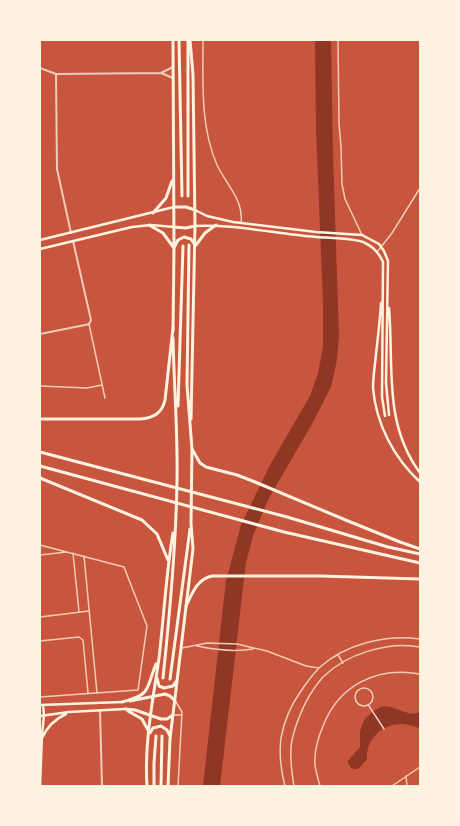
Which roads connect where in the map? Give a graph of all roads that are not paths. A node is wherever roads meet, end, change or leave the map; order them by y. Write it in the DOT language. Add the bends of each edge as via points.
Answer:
graph roads {
  1 [pos="173,40"];
  2 [pos="179,40"];
  3 [pos="189,40"];
  4 [pos="203,40"];
  5 [pos="338,40"];
  6 [pos="173,67"];
  7 [pos="40,68"];
  8 [pos="161,73"];
  9 [pos="56,74"];
  10 [pos="173,78"];
  11 [pos="174,178"];
  12 [pos="420,188"];
  13 [pos="182,196"];
  14 [pos="188,196"];
  15 [pos="174,207"];
  16 [pos="195,210"];
  17 [pos="153,213"];
  18 [pos="241,223"];
  19 [pos="149,225"];
  20 [pos="216,225"];
  21 [pos="195,226"];
  22 [pos="174,227"];
  23 [pos="239,228"];
  24 [pos="71,233"];
  25 [pos="362,235"];
  26 [pos="40,240"];
  27 [pos="73,241"];
  28 [pos="188,245"];
  29 [pos="183,246"];
  30 [pos="195,247"];
  31 [pos="174,248"];
  32 [pos="382,248"];
  33 [pos="40,249"];
  34 [pos="377,252"];
  35 [pos="383,292"];
  36 [pos="388,292"];
  37 [pos="89,324"];
  38 [pos="173,328"];
  39 [pos="40,334"];
  40 [pos="102,385"];
  41 [pos="40,386"];
  42 [pos="105,398"];
  43 [pos="389,414"];
  44 [pos="385,416"];
  45 [pos="40,419"];
  46 [pos="177,425"];
  47 [pos="190,431"];
  48 [pos="192,449"];
  49 [pos="40,452"];
  50 [pos="40,466"];
  51 [pos="420,473"];
  52 [pos="40,478"];
  53 [pos="420,482"];
  54 [pos="176,519"];
  55 [pos="191,523"];
  56 [pos="40,544"];
  57 [pos="420,549"];
  58 [pos="69,552"];
  59 [pos="73,553"];
  60 [pos="420,554"];
  61 [pos="40,555"];
  62 [pos="84,556"];
  63 [pos="168,560"];
  64 [pos="420,563"];
  65 [pos="420,579"];
  66 [pos="186,606"];
  67 [pos="89,611"];
  68 [pos="79,612"];
  69 [pos="40,617"];
  70 [pos="420,639"];
  71 [pos="40,641"];
  72 [pos="196,645"];
  73 [pos="420,647"];
  74 [pos="182,648"];
  75 [pos="255,649"];
  76 [pos="338,655"];
  77 [pos="158,658"];
  78 [pos="343,663"];
  79 [pos="320,668"];
  80 [pos="156,674"];
  81 [pos="420,674"];
  82 [pos="178,677"];
  83 [pos="163,678"];
  84 [pos="170,678"];
  85 [pos="88,693"];
  86 [pos="96,693"];
  87 [pos="40,697"];
  88 [pos="152,697"];
  89 [pos="175,701"];
  90 [pos="122,702"];
  91 [pos="42,705"];
  92 [pos="369,705"];
  93 [pos="125,709"];
  94 [pos="100,710"];
  95 [pos="69,712"];
  96 [pos="44,715"];
  97 [pos="150,715"];
  98 [pos="173,715"];
  99 [pos="182,715"];
  100 [pos="40,716"];
  101 [pos="384,729"];
  102 [pos="149,734"];
  103 [pos="156,736"];
  104 [pos="162,736"];
  105 [pos="170,739"];
  106 [pos="41,741"];
  107 [pos="420,767"];
  108 [pos="406,776"];
  109 [pos="40,786"];
  110 [pos="102,786"];
  111 [pos="148,786"];
  112 [pos="154,786"];
  113 [pos="161,786"];
  114 [pos="168,786"];
  115 [pos="178,786"];
  116 [pos="285,786"];
  117 [pos="294,786"];
  118 [pos="320,786"];
  119 [pos="392,786"];
  120 [pos="407,786"];
  1 -- 6 [label="highway"];
  2 -- 13 [label="highway"];
  3 -- 14 [label="highway"];
  3 -- 16 [label="highway"];
  4 -- 18 [label="street" via="207,131 218,167 240,203"];
  5 -- 25 [label="street" via="342,184 345,199"];
  6 -- 8 [label="street"];
  6 -- 10 [label="highway"];
  7 -- 9 [label="street"];
  8 -- 9 [label="street"];
  8 -- 10 [label="street"];
  9 -- 24 [label="street" via="57,169"];
  10 -- 11 [label="highway"];
  11 -- 15 [label="highway"];
  11 -- 17 [label="highway" via="166,198"];
  12 -- 32 [label="street"];
  15 -- 16 [label="highway"];
  15 -- 17 [label="main road"];
  15 -- 22 [label="highway"];
  16 -- 18 [label="main road" via="207,216"];
  16 -- 21 [label="highway"];
  17 -- 24 [label="main road"];
  18 -- 23 [label="main road"];
  18 -- 25 [label="main road"];
  19 -- 22 [label="main road"];
  19 -- 27 [label="main road"];
  19 -- 31 [label="highway" via="163,233"];
  20 -- 21 [label="main road"];
  20 -- 23 [label="main road"];
  20 -- 30 [label="highway" via="202,236"];
  21 -- 22 [label="highway"];
  21 -- 30 [label="highway"];
  22 -- 31 [label="highway"];
  23 -- 34 [label="main road" via="364,242"];
  24 -- 26 [label="main road"];
  25 -- 32 [label="main road"];
  27 -- 33 [label="main road"];
  27 -- 37 [label="street" via="90,317"];
  28 -- 47 [label="highway" via="187,385"];
  29 -- 46 [label="highway"];
  30 -- 31 [label="highway" via="191,239 184,237 178,240"];
  30 -- 47 [label="highway"];
  31 -- 38 [label="highway"];
  32 -- 34 [label="street"];
  32 -- 36 [label="main road" via="388,261"];
  34 -- 35 [label="main road" via="383,262"];
  35 -- 44 [label="main road" via="382,397"];
  35 -- 53 [label="main road" via="374,372 375,401 379,419 393,449"];
  36 -- 43 [label="main road" via="386,382"];
  36 -- 51 [label="main road" via="395,414 403,444"];
  37 -- 39 [label="street"];
  37 -- 40 [label="street"];
  38 -- 45 [label="highway" via="165,400 156,415 140,419"];
  38 -- 46 [label="highway"];
  40 -- 41 [label="street" via="87,388"];
  40 -- 42 [label="street"];
  46 -- 54 [label="highway"];
  47 -- 48 [label="highway"];
  48 -- 55 [label="highway"];
  48 -- 57 [label="highway" via="200,463 206,467 237,475"];
  49 -- 60 [label="highway"];
  50 -- 64 [label="highway" via="284,532"];
  52 -- 63 [label="highway" via="142,520 157,534"];
  54 -- 63 [label="highway"];
  54 -- 83 [label="highway"];
  55 -- 66 [label="highway" via="193,549"];
  55 -- 84 [label="highway"];
  56 -- 58 [label="street"];
  58 -- 59 [label="street"];
  58 -- 61 [label="street"];
  59 -- 62 [label="street"];
  59 -- 68 [label="street"];
  62 -- 67 [label="street"];
  62 -- 86 [label="street" via="124,567 147,626 138,690"];
  63 -- 77 [label="highway"];
  65 -- 66 [label="highway" via="320,576 208,577 200,582"];
  66 -- 74 [label="highway"];
  67 -- 68 [label="street"];
  67 -- 86 [label="street"];
  68 -- 69 [label="street"];
  70 -- 76 [label="street" via="380,640 362,644"];
  71 -- 85 [label="street" via="79,637 83,640"];
  72 -- 74 [label="street"];
  72 -- 75 [label="street" via="217,650"];
  72 -- 75 [label="street" via="237,644"];
  73 -- 78 [label="street" via="407,645 380,648"];
  74 -- 82 [label="highway"];
  75 -- 79 [label="street" via="277,654 306,666"];
  76 -- 78 [label="street"];
  76 -- 79 [label="street"];
  77 -- 80 [label="highway"];
  77 -- 90 [label="highway" via="144,693 135,699"];
  78 -- 117 [label="street" via="324,676 302,709 291,748 290,764"];
  79 -- 116 [label="street" via="298,695 284,727 280,758"];
  80 -- 82 [label="highway" via="159,686 164,688 173,686"];
  80 -- 88 [label="highway"];
  81 -- 118 [label="street" via="386,672 376,675 355,685 339,699 328,713 317,743 315,765"];
  82 -- 89 [label="highway"];
  85 -- 86 [label="street"];
  85 -- 87 [label="street"];
  88 -- 89 [label="highway" via="165,694"];
  88 -- 90 [label="highway"];
  88 -- 97 [label="highway"];
  89 -- 98 [label="highway"];
  89 -- 99 [label="street"];
  90 -- 91 [label="main road"];
  91 -- 96 [label="main road"];
  92 -- 92 [label="street" via="357,703 355,695 358,690 366,688 371,691 373,698"];
  92 -- 101 [label="street"];
  93 -- 94 [label="main road"];
  93 -- 97 [label="highway"];
  93 -- 102 [label="highway" via="142,719"];
  94 -- 95 [label="main road"];
  94 -- 110 [label="street"];
  95 -- 96 [label="main road"];
  95 -- 106 [label="main road" via="49,726"];
  96 -- 100 [label="main road"];
  96 -- 106 [label="main road"];
  97 -- 98 [label="highway" via="161,719"];
  97 -- 102 [label="highway"];
  98 -- 99 [label="street"];
  98 -- 105 [label="highway"];
  99 -- 115 [label="street"];
  102 -- 105 [label="highway" via="153,728 161,726 167,730"];
  102 -- 111 [label="highway"];
  103 -- 112 [label="highway"];
  104 -- 113 [label="highway"];
  105 -- 114 [label="highway"];
  106 -- 109 [label="main road"];
  107 -- 108 [label="street"];
  108 -- 119 [label="street"];
  108 -- 120 [label="street"];
}
